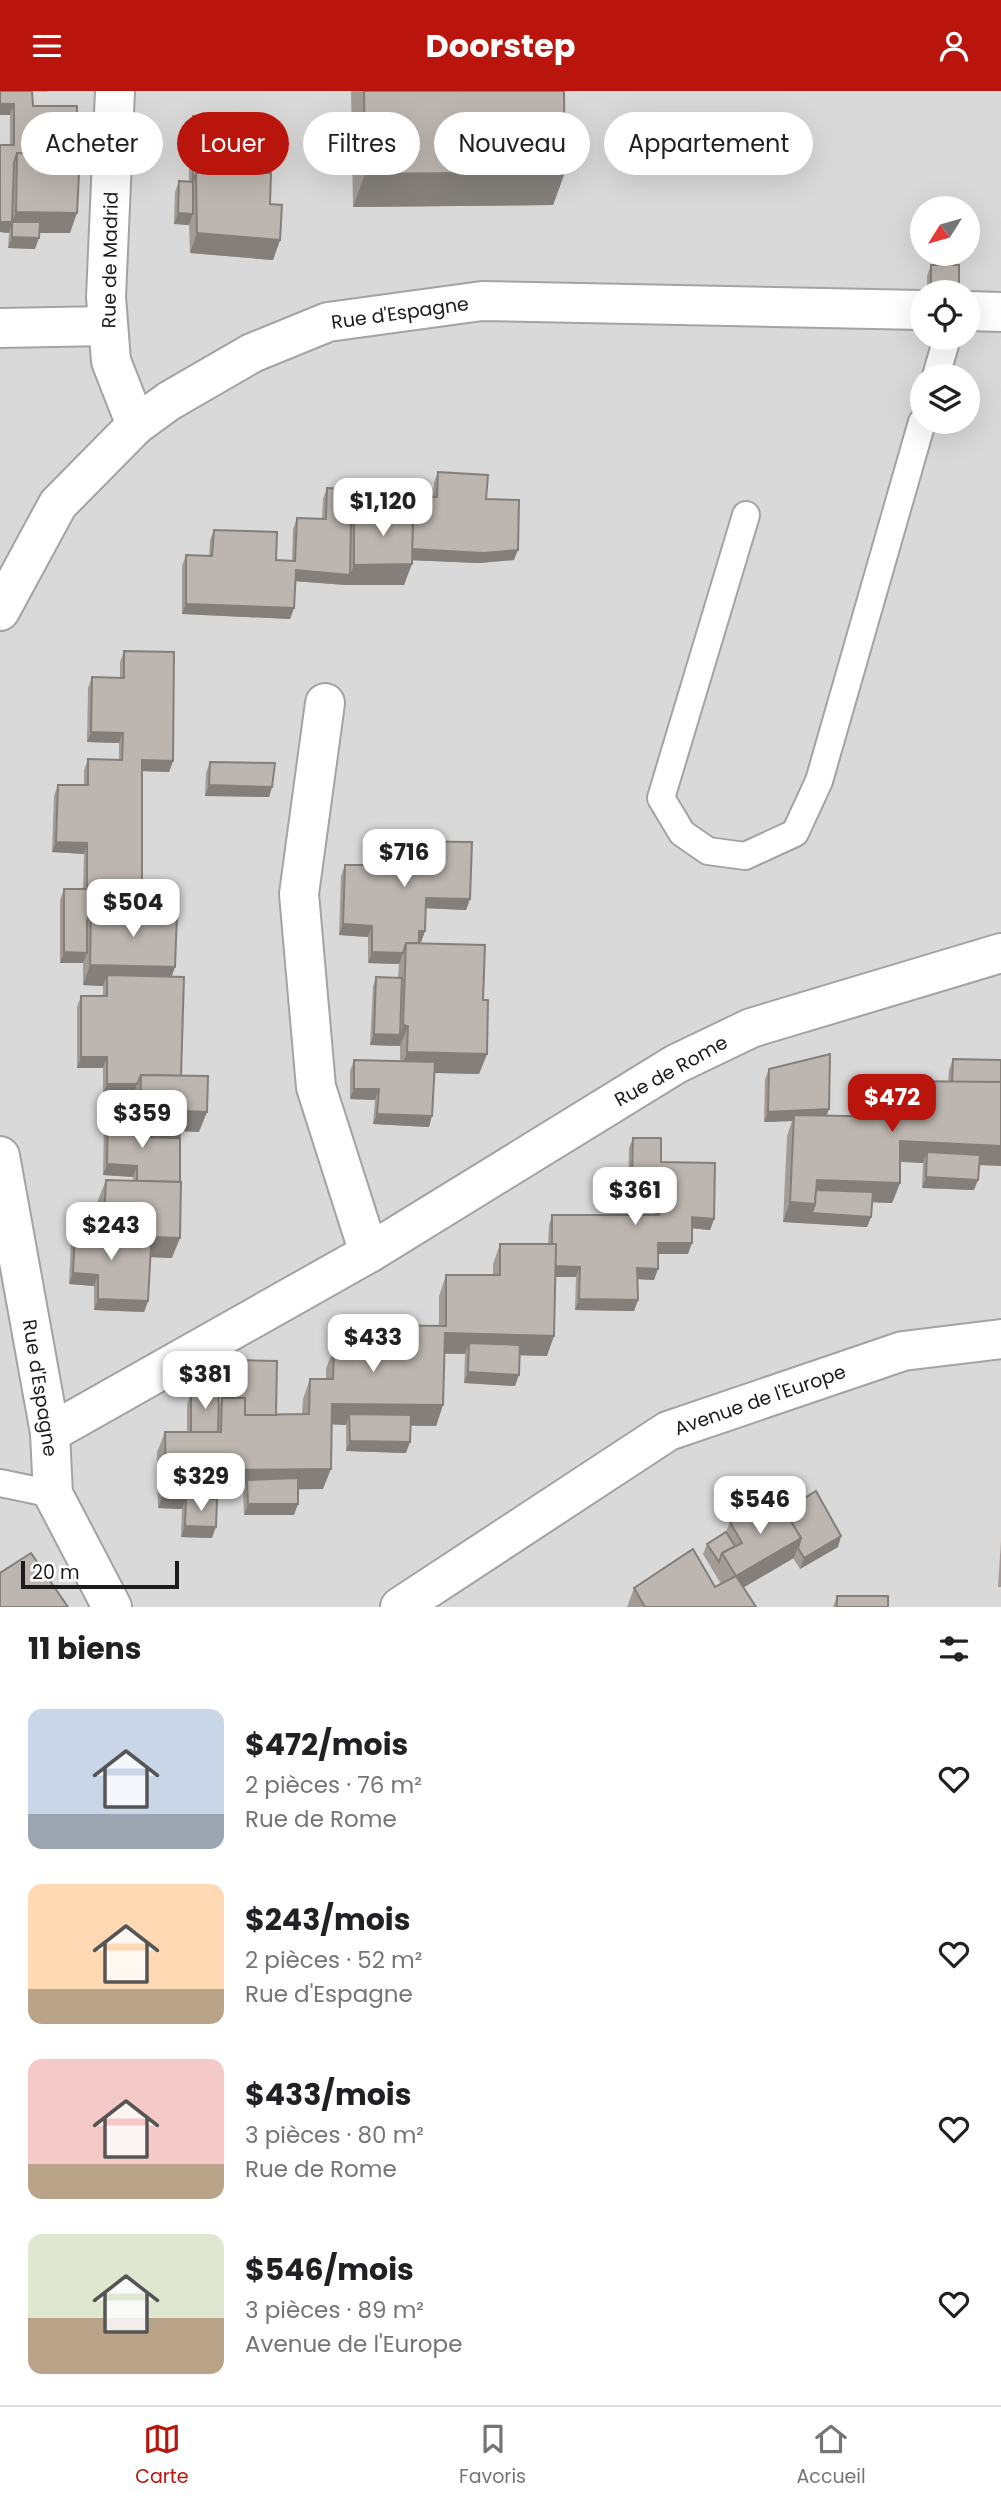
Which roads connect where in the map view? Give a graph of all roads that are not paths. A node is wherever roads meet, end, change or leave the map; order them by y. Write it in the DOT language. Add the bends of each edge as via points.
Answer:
graph roads {
  1 [pos="115,91"];
  2 [pos="910,310"];
  3 [pos="980,311"];
  4 [pos="1001,312"];
  5 [pos="108,326"];
  6 [pos="0,328"];
  7 [pos="136,425"];
  8 [pos="919,434"];
  9 [pos="746,515"];
  10 [pos="0,611"];
  11 [pos="325,703"];
  12 [pos="1001,953"];
  13 [pos="0,1156"];
  14 [pos="369,1253"];
  15 [pos="1001,1339"];
  16 [pos="50,1433"];
  17 [pos="0,1483"];
  18 [pos="53,1495"];
  19 [pos="112,1607"];
  20 [pos="400,1607"];
  1 -- 5 [label="street, Rue de Madrid"];
  2 -- 7 [label="street, Rue d'Espagne" via="482,301 327,322 251,353"];
  3 -- 4 [label="street"];
  5 -- 6 [label="street"];
  5 -- 7 [label="street, Rue de Madrid" via="111,362"];
  7 -- 10 [label="street, Rue d'Espagne" via="58,503"];
  8 -- 9 [label="lane" via="819,781 795,833 745,856 708,851 682,834 661,798"];
  11 -- 14 [label="street" via="299,894 316,1087"];
  12 -- 14 [label="street, Rue de Rome" via="739,1034 676,1064"];
  13 -- 16 [label="street, Rue d'Espagne"];
  14 -- 16 [label="street, Rue de Rome"];
  15 -- 20 [label="street, Avenue de l'Europe" via="903,1351 668,1431"];
  16 -- 18 [label="street, Rue d'Espagne"];
  17 -- 18 [label="lane"];
  18 -- 19 [label="street, Rue d'Espagne"];
}
